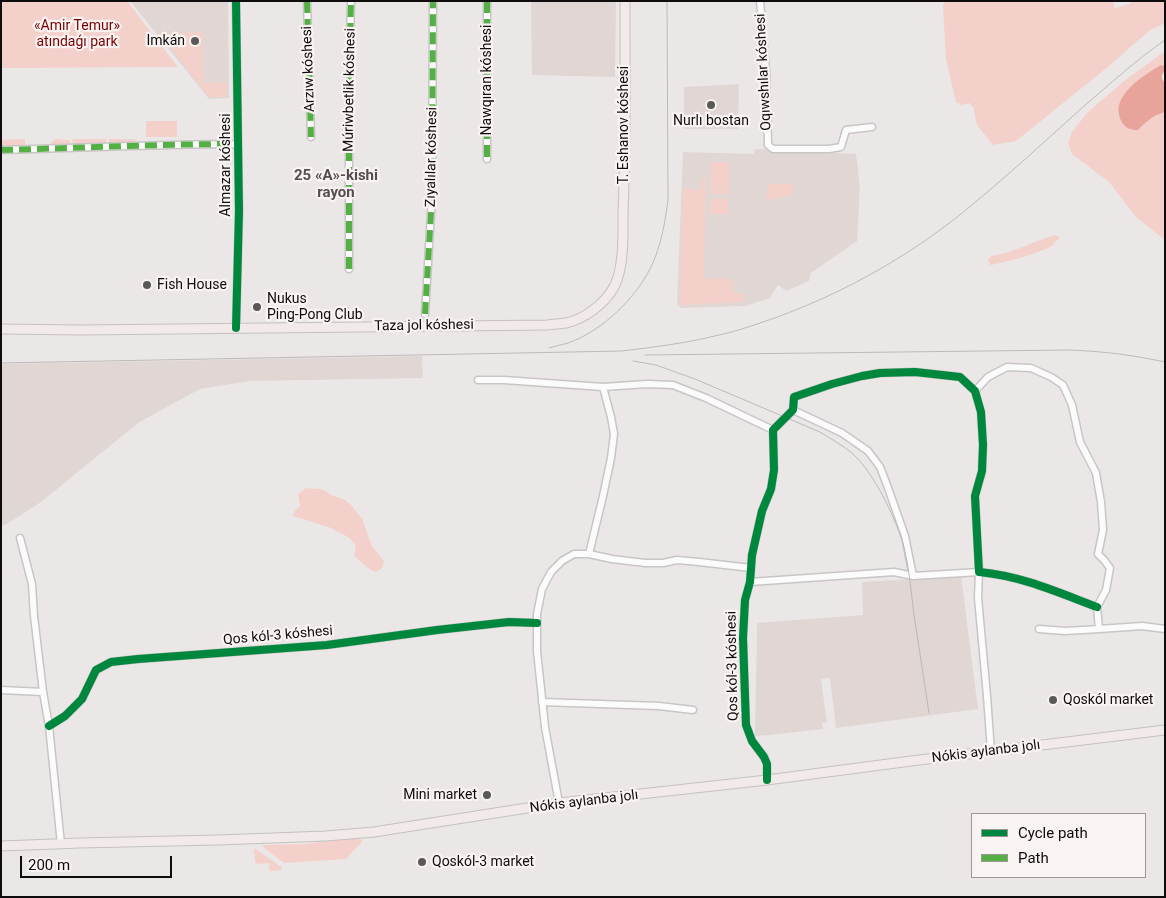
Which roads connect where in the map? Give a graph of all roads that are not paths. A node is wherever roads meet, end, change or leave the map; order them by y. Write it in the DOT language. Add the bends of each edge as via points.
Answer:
graph roads {
  1 [pos="236,1"];
  2 [pos="307,1"];
  3 [pos="351,1"];
  4 [pos="433,1"];
  5 [pos="487,1"];
  6 [pos="625,1"];
  7 [pos="760,1"];
  8 [pos="872,127"];
  9 [pos="311,137"];
  10 [pos="238,144"];
  11 [pos="1,150"];
  12 [pos="488,159"];
  13 [pos="622,249"];
  14 [pos="349,269"];
  15 [pos="425,314"];
  16 [pos="236,328"];
  17 [pos="1,329"];
  18 [pos="478,380"];
  19 [pos="603,387"];
  20 [pos="975,391"];
  21 [pos="793,410"];
  22 [pos="773,430"];
  23 [pos="20,538"];
  24 [pos="589,554"];
  25 [pos="751,568"];
  26 [pos="979,572"];
  27 [pos="913,576"];
  28 [pos="750,582"];
  29 [pos="1097,608"];
  30 [pos="537,623"];
  31 [pos="1039,629"];
  32 [pos="1099,629"];
  33 [pos="1165,629"];
  34 [pos="1,690"];
  35 [pos="43,692"];
  36 [pos="542,702"];
  37 [pos="694,710"];
  38 [pos="49,726"];
  39 [pos="1165,730"];
  40 [pos="991,751"];
  41 [pos="767,780"];
  42 [pos="559,803"];
  43 [pos="61,844"];
  44 [pos="1,846"];
  1 -- 10 [label="street, Almazar kóshesi"];
  2 -- 9 [label="street, Arzıw kóshesi"];
  3 -- 14 [label="street, Múriwbetlik kóshesi"];
  4 -- 15 [label="street, Zıyalılar kóshesi" via="432,196"];
  5 -- 12 [label="street, Nawqıran kóshesi"];
  6 -- 13 [label="main road, T. Eshanov kóshesi"];
  7 -- 8 [label="street, Oqıwshılar kóshesi" via="768,145 773,149 841,147 846,130"];
  10 -- 11 [label="street"];
  10 -- 16 [label="street, Almazar kóshesi"];
  13 -- 16 [label="main road, Taza jol kóshesi" via="615,284 603,302 566,323"];
  16 -- 17 [label="main road, Taza jol kóshesi"];
  18 -- 19 [label="street"];
  19 -- 22 [label="street" via="673,385"];
  19 -- 24 [label="street" via="614,434"];
  20 -- 21 [label="street" via="960,377 915,372 880,374 832,384 794,397"];
  20 -- 26 [label="street" via="981,412 983,446 982,471 975,496"];
  20 -- 29 [label="street" via="988,377 1007,367 1031,368 1063,385 1072,405 1080,442 1096,474 1101,502 1103,530 1098,554 1110,568 1106,590"];
  21 -- 22 [label="street"];
  21 -- 27 [label="street" via="842,433 868,451 887,485 905,536"];
  22 -- 25 [label="street, Qos kól-3 kóshesi" via="774,470"];
  23 -- 35 [label="street" via="32,584"];
  24 -- 25 [label="street" via="644,563 678,560"];
  24 -- 30 [label="street" via="574,554 551,572 542,589"];
  25 -- 28 [label="street, Qos kól-3 kóshesi"];
  26 -- 27 [label="street"];
  26 -- 29 [label="street" via="1041,585"];
  26 -- 40 [label="street" via="978,598"];
  27 -- 28 [label="street" via="894,572"];
  28 -- 41 [label="street, Qos kól-3 kóshesi" via="745,600 743,638 746,725 767,764"];
  29 -- 32 [label="street"];
  30 -- 36 [label="street"];
  30 -- 38 [label="street, Qos kól-3 kóshesi" via="509,622 327,645 111,662 96,670 82,699"];
  31 -- 32 [label="street"];
  32 -- 33 [label="street" via="1142,626"];
  34 -- 35 [label="street"];
  35 -- 38 [label="street"];
  36 -- 37 [label="street"];
  36 -- 42 [label="street"];
  38 -- 43 [label="street"];
  39 -- 40 [label="main road, Nókis aylanba jolı"];
  40 -- 41 [label="main road, Nókis aylanba jolı"];
  41 -- 42 [label="main road, Nókis aylanba jolı"];
  42 -- 43 [label="main road, Nókis aylanba jolı" via="374,832 326,836"];
  43 -- 44 [label="main road, Nókis aylanba jolı"];
}
